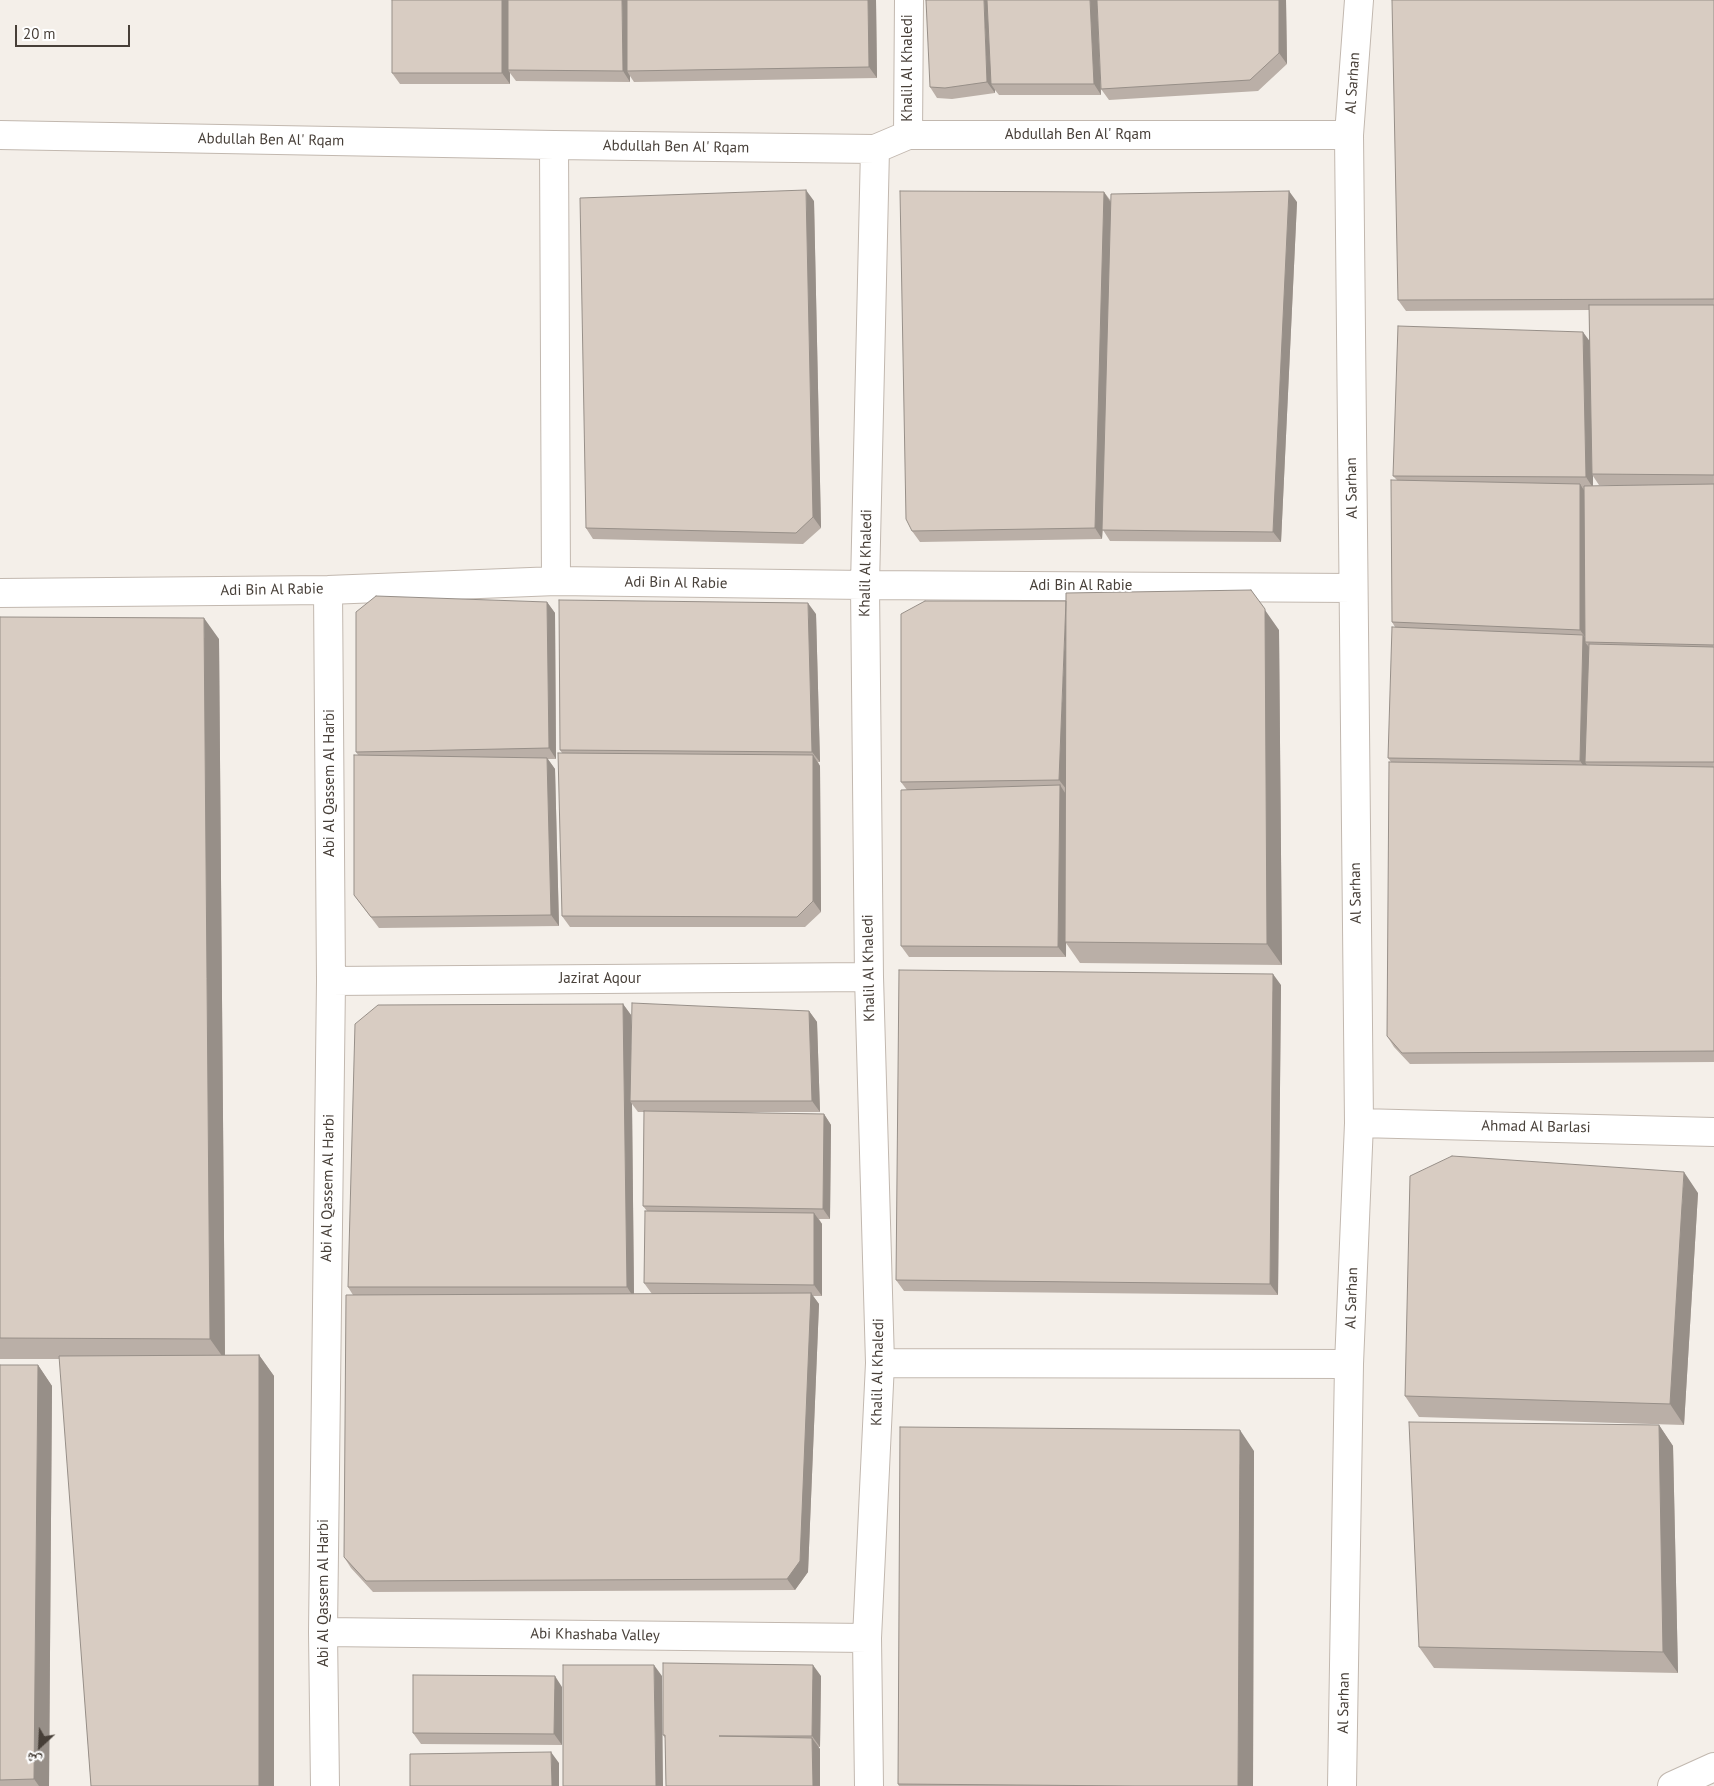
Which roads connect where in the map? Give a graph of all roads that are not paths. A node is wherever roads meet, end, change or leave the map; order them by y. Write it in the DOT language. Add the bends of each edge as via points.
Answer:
graph roads {
  1 [pos="909,0"];
  2 [pos="1359,0"];
  3 [pos="0,135"];
  4 [pos="908,135"];
  5 [pos="1349,135"];
  6 [pos="554,145"];
  7 [pos="875,149"];
  8 [pos="556,581"];
  9 [pos="865,585"];
  10 [pos="1353,588"];
  11 [pos="328,590"];
  12 [pos="0,593"];
  13 [pos="869,977"];
  14 [pos="331,981"];
  15 [pos="1359,1123"];
  16 [pos="1714,1132"];
  17 [pos="880,1363"];
  18 [pos="1349,1364"];
  19 [pos="323,1632"];
  20 [pos="867,1638"];
  21 [pos="1714,1767"];
  22 [pos="325,1786"];
  23 [pos="869,1786"];
  24 [pos="1342,1786"];
  25 [pos="1672,1786"];
  1 -- 4 [label="street, Khalil Al Khaledi"];
  2 -- 5 [label="street, Al Sarhan"];
  3 -- 6 [label="street, Abdullah Ben Al' Rqam"];
  4 -- 5 [label="street, Abdullah Ben Al' Rqam"];
  4 -- 7 [label="street, Abdullah Ben Al' Rqam"];
  5 -- 10 [label="street, Al Sarhan"];
  6 -- 7 [label="street, Abdullah Ben Al' Rqam"];
  6 -- 8 [label="street"];
  7 -- 9 [label="street, Khalil Al Khaledi"];
  8 -- 9 [label="street, Adi Bin Al Rabie"];
  8 -- 11 [label="street, Adi Bin Al Rabie"];
  9 -- 10 [label="street, Adi Bin Al Rabie"];
  9 -- 13 [label="street, Khalil Al Khaledi"];
  10 -- 15 [label="street, Al Sarhan"];
  11 -- 12 [label="street, Adi Bin Al Rabie"];
  11 -- 14 [label="street, Abi Al Qassem Al Harbi"];
  13 -- 14 [label="street, Jazirat Aqour"];
  13 -- 17 [label="street, Khalil Al Khaledi"];
  14 -- 19 [label="street, Abi Al Qassem Al Harbi"];
  15 -- 16 [label="street, Ahmad Al Barlasi"];
  15 -- 18 [label="street, Al Sarhan"];
  17 -- 18 [label="street"];
  17 -- 20 [label="street, Khalil Al Khaledi"];
  18 -- 24 [label="street, Al Sarhan"];
  19 -- 20 [label="street, Abi Khashaba Valley"];
  19 -- 22 [label="street, Abi Al Qassem Al Harbi"];
  20 -- 23 [label="street, Khalil Al Khaledi"];
  21 -- 25 [label="street"];
}
